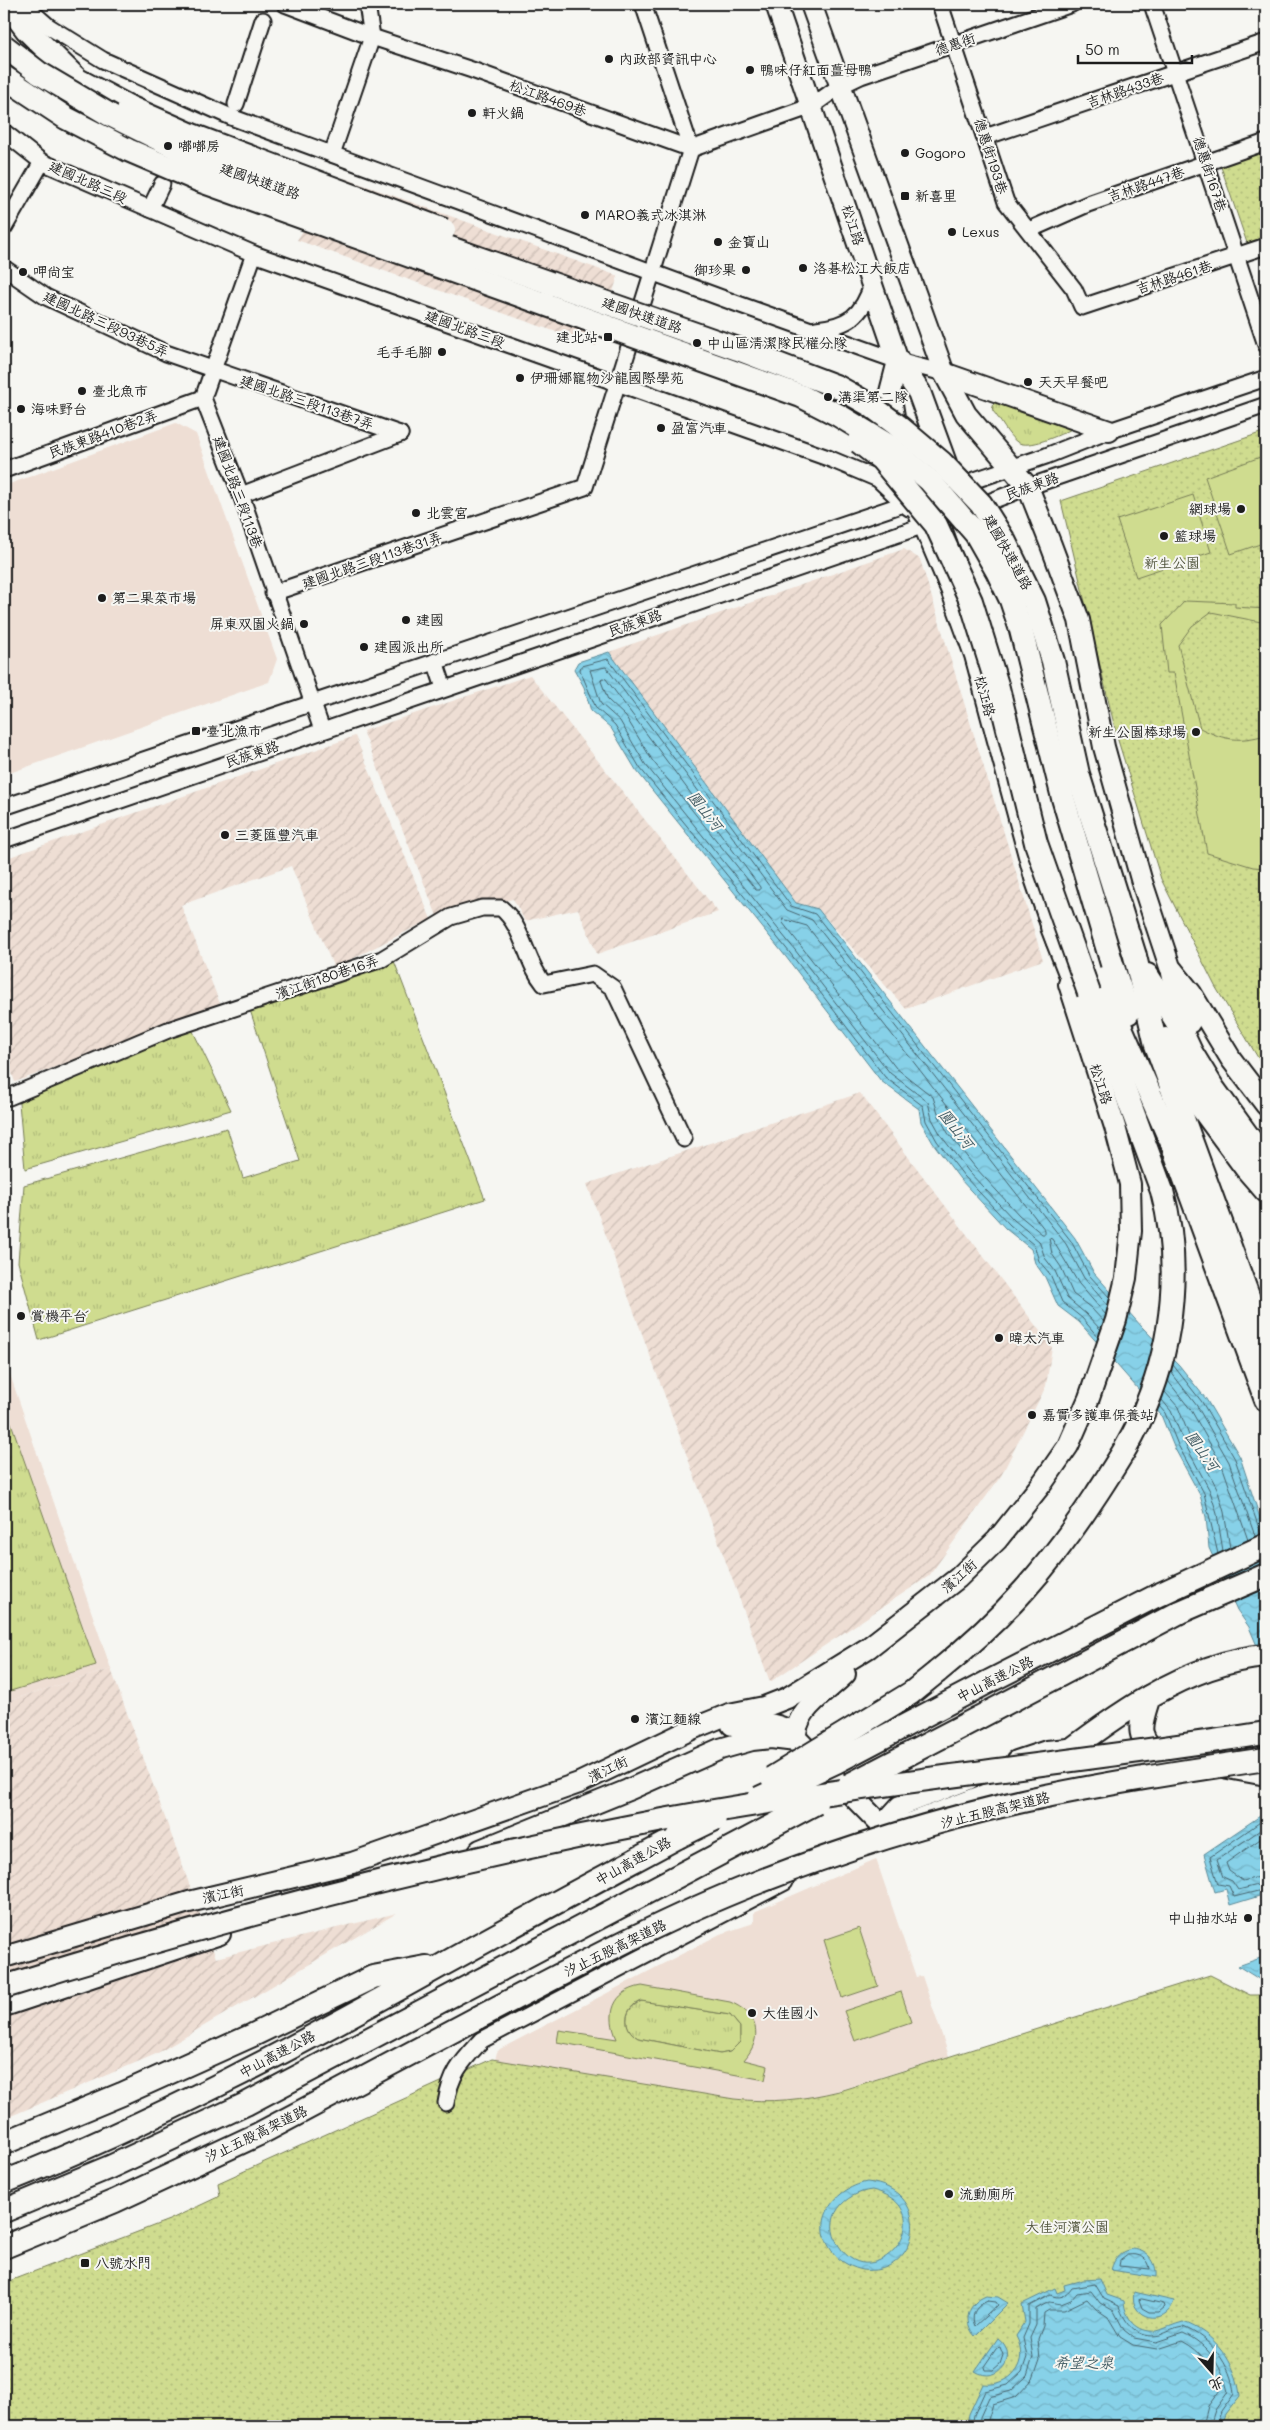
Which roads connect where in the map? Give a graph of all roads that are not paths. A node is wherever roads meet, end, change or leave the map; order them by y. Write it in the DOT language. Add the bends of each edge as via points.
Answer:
graph roads {
  1 [pos="7,4"];
  2 [pos="23,4"];
  3 [pos="285,4"];
  4 [pos="367,4"];
  5 [pos="643,4"];
  6 [pos="776,4"];
  7 [pos="810,4"];
  8 [pos="940,4"];
  9 [pos="1072,4"];
  10 [pos="1152,4"];
  11 [pos="263,20"];
  12 [pos="372,37"];
  13 [pos="1266,42"];
  14 [pos="954,44"];
  15 [pos="4,46"];
  16 [pos="1175,73"];
  17 [pos="4,77"];
  18 [pos="840,86"];
  19 [pos="236,104"];
  20 [pos="812,106"];
  21 [pos="4,132"];
  22 [pos="985,137"];
  23 [pos="1266,142"];
  24 [pos="691,150"];
  25 [pos="332,154"];
  26 [pos="42,162"];
  27 [pos="1206,163"];
  28 [pos="162,184"];
  29 [pos="150,210"];
  30 [pos="4,228"];
  31 [pos="1028,230"];
  32 [pos="1266,246"];
  33 [pos="254,254"];
  34 [pos="1237,256"];
  35 [pos="4,268"];
  36 [pos="653,273"];
  37 [pos="872,285"];
  38 [pos="1082,307"];
  39 [pos="811,330"];
  40 [pos="1266,346"];
  41 [pos="738,349"];
  42 [pos="898,361"];
  43 [pos="213,369"];
  44 [pos="944,373"];
  45 [pos="1266,378"];
  46 [pos="618,384"];
  47 [pos="801,396"];
  48 [pos="203,398"];
  49 [pos="1266,405"];
  50 [pos="1109,431"];
  51 [pos="1011,467"];
  52 [pos="4,470"];
  53 [pos="953,486"];
  54 [pos="1028,487"];
  55 [pos="241,495"];
  56 [pos="909,501"];
  57 [pos="960,513"];
  58 [pos="923,525"];
  59 [pos="274,593"];
  60 [pos="435,661"];
  61 [pos="444,688"];
  62 [pos="312,702"];
  63 [pos="322,730"];
  64 [pos="4,807"];
  65 [pos="4,840"];
  66 [pos="1052,927"];
  67 [pos="1136,956"];
  68 [pos="1173,973"];
  69 [pos="1149,1007"];
  70 [pos="9,1096"];
  71 [pos="1266,1105"];
  72 [pos="1168,1135"];
  73 [pos="1266,1137"];
  74 [pos="684,1138"];
  75 [pos="1146,1152"];
  76 [pos="1266,1161"];
  77 [pos="1266,1191"];
  78 [pos="1266,1345"];
  79 [pos="1089,1398"];
  80 [pos="1266,1400"];
  81 [pos="1266,1545"];
  82 [pos="1266,1575"];
  83 [pos="868,1648"];
  84 [pos="1266,1656"];
  85 [pos="1149,1697"];
  86 [pos="717,1720"];
  87 [pos="1266,1733"];
  88 [pos="796,1741"];
  89 [pos="1074,1747"];
  90 [pos="1164,1757"];
  91 [pos="1266,1759"];
  92 [pos="1228,1768"];
  93 [pos="1039,1774"];
  94 [pos="1266,1775"];
  95 [pos="882,1826"];
  96 [pos="678,1837"];
  97 [pos="6,1955"];
  98 [pos="444,1964"];
  99 [pos="4,1987"];
  100 [pos="4,2006"];
  101 [pos="446,2103"];
  102 [pos="4,2144"];
  103 [pos="4,2182"];
  104 [pos="4,2211"];
  105 [pos="4,2247"];
  1 -- 41 [label="highway, bridge" via="27,30 78,80 129,107 192,135 690,320"];
  2 -- 25 [label="street" via="48,26 103,60 231,116"];
  3 -- 12 [label="street, 松江路469巷"];
  4 -- 12 [label="street"];
  5 -- 24 [label="street"];
  6 -- 20 [label="main road, 松江路"];
  7 -- 18 [label="main road"];
  8 -- 14 [label="street, 德惠街193巷"];
  9 -- 14 [label="street, 德惠街"];
  10 -- 16 [label="street, 德惠街167巷"];
  11 -- 19 [label="street"];
  12 -- 24 [label="street, 松江路469巷"];
  12 -- 25 [label="street"];
  13 -- 16 [label="street, 吉林路433巷"];
  14 -- 18 [label="street, 德惠街"];
  14 -- 22 [label="street, 德惠街193巷"];
  15 -- 41 [label="highway, 建國快速道路, bridge" via="40,73 110,115 205,162"];
  16 -- 22 [label="street, 吉林路433巷"];
  16 -- 27 [label="street, 德惠街167巷"];
  17 -- 47 [label="highway, 建國快速道路, bridge" via="66,118 128,150 198,180"];
  18 -- 20 [label="street, 德惠街"];
  18 -- 44 [label="main road"];
  20 -- 24 [label="street"];
  20 -- 37 [label="main road, 松江路"];
  21 -- 26 [label="street, 建國北路三段"];
  22 -- 31 [label="street, 德惠街193巷" via="1006,202"];
  23 -- 27 [label="street, 吉林路447巷"];
  24 -- 36 [label="street"];
  25 -- 36 [label="street"];
  26 -- 29 [label="street, 建國北路三段"];
  26 -- 30 [label="street"];
  27 -- 31 [label="street, 吉林路447巷" via="1088,204"];
  27 -- 34 [label="street, 德惠街167巷"];
  28 -- 29 [label="street"];
  29 -- 33 [label="street, 建國北路三段"];
  31 -- 38 [label="street, 德惠街193巷" via="1074,289"];
  32 -- 34 [label="street, 吉林路461巷"];
  33 -- 43 [label="street"];
  33 -- 46 [label="street, 建國北路三段"];
  34 -- 38 [label="street, 吉林路461巷"];
  34 -- 40 [label="street, 德惠街167巷"];
  35 -- 43 [label="street, 建國北路三段93巷5弄" via="46,297 166,353"];
  36 -- 39 [label="street"];
  36 -- 46 [label="street"];
  37 -- 39 [label="street" via="867,300 855,317 835,327"];
  37 -- 42 [label="main road, 松江路"];
  39 -- 42 [label="street"];
  41 -- 67 [label="highway, 建國快速道路, bridge" via="838,387 870,405 942,463 981,504 1005,542 1034,601 1053,661 1078,774"];
  42 -- 44 [label="street"];
  42 -- 53 [label="highway" via="919,392"];
  42 -- 56 [label="main road, 松江路" via="890,392"];
  43 -- 48 [label="street"];
  43 -- 55 [label="street, 建國北路三段113巷7弄" via="400,434"];
  44 -- 50 [label="main road"];
  44 -- 51 [label="main road" via="966,414"];
  45 -- 50 [label="street, 民族東路"];
  46 -- 56 [label="street, 建國北路三段" via="836,462 878,479"];
  46 -- 59 [label="street, 建國北路三段113巷31弄" via="585,487"];
  47 -- 72 [label="highway, 建國快速道路, bridge" via="889,446 930,480 976,534 997,571 1021,630 1063,798 1112,964"];
  47 -- 75 [label="highway, bridge" via="881,459 936,525 971,601 998,688 1036,843"];
  48 -- 52 [label="street, 民族東路410巷2弄"];
  48 -- 55 [label="street, 建國北路三段113巷"];
  49 -- 54 [label="street, 民族東路"];
  50 -- 51 [label="street, 民族東路"];
  51 -- 53 [label="street, 民族東路"];
  51 -- 54 [label="main road"];
  53 -- 56 [label="street, 民族東路"];
  53 -- 57 [label="highway"];
  54 -- 57 [label="street, 民族東路"];
  54 -- 68 [label="main road" via="1079,620 1104,747"];
  55 -- 59 [label="street, 建國北路三段113巷"];
  56 -- 58 [label="main road, 松江路"];
  56 -- 60 [label="street, 民族東路"];
  57 -- 58 [label="street, 民族東路"];
  57 -- 72 [label="highway" via="996,614 1063,869 1098,975"];
  58 -- 61 [label="street, 民族東路"];
  58 -- 66 [label="main road, 松江路" via="951,589 974,655 1035,878"];
  59 -- 62 [label="street, 建國北路三段113巷"];
  60 -- 61 [label="street"];
  60 -- 62 [label="street, 民族東路"];
  61 -- 63 [label="street, 民族東路"];
  62 -- 63 [label="street, 建國北路三段113巷"];
  62 -- 64 [label="street, 民族東路"];
  63 -- 65 [label="street, 民族東路"];
  66 -- 75 [label="highway" via="1104,1061"];
  66 -- 79 [label="main road, 松江路" via="1130,1184 1131,1231 1126,1278 1116,1320"];
  67 -- 69 [label="highway"];
  67 -- 76 [label="highway" via="1177,1022 1190,1052"];
  68 -- 71 [label="main road" via="1191,993 1231,1059"];
  68 -- 73 [label="highway" via="1186,1016 1220,1075"];
  69 -- 77 [label="highway" via="1201,1107"];
  69 -- 78 [label="highway" via="1156,1045"];
  70 -- 74 [label="street, 濱江街180巷16弄" via="168,1030 382,959 451,917 482,908 501,908 512,917 535,973 544,984 593,974 613,988"];
  72 -- 80 [label="highway"];
  75 -- 96 [label="highway, bridge" via="1162,1191 1173,1247 1172,1297 1157,1372 1132,1436 1067,1540 1022,1596 975,1641 910,1693"];
  79 -- 83 [label="main road, 濱江街" via="1068,1446 997,1540 951,1583"];
  81 -- 96 [label="highway, 中山高速公路, bridge" via="1154,1597 836,1762"];
  82 -- 104 [label="highway, 中山高速公路, bridge" via="1180,1612 246,2104 110,2167"];
  83 -- 86 [label="main road, 濱江街" via="787,1698"];
  83 -- 88 [label="main road" via="798,1719"];
  84 -- 85 [label="highway" via="1202,1671"];
  85 -- 89 [label="highway"];
  85 -- 90 [label="highway" via="1140,1725 1141,1734 1144,1742"];
  86 -- 88 [label="main road" via="734,1725 774,1724 788,1730"];
  86 -- 97 [label="main road, 濱江街" via="579,1783 352,1863 189,1902"];
  87 -- 99 [label="highway, bridge" via="916,1781 664,1820 431,1868 242,1917"];
  88 -- 95 [label="main road"];
  88 -- 100 [label="main road, 濱江街" via="772,1738 729,1746 486,1848"];
  89 -- 90 [label="main road"];
  89 -- 93 [label="highway"];
  89 -- 95 [label="main road" via="1031,1756 922,1796 900,1806"];
  90 -- 92 [label="main road" via="1215,1762"];
  91 -- 105 [label="highway, 汐止五股高架道路, bridge" via="1026,1800 897,1834 751,1886 642,1933 259,2134 115,2202"];
  92 -- 93 [label="main road" via="1190,1772 1087,1768"];
  92 -- 94 [label="main road"];
  93 -- 95 [label="main road" via="911,1823"];
  95 -- 101 [label="street" via="859,1843 482,2040 449,2083"];
  96 -- 98 [label="highway, 中山高速公路"];
  98 -- 102 [label="highway" via="373,1977 175,2071"];
  98 -- 103 [label="highway, 中山高速公路" via="219,2084 69,2156"];
}
